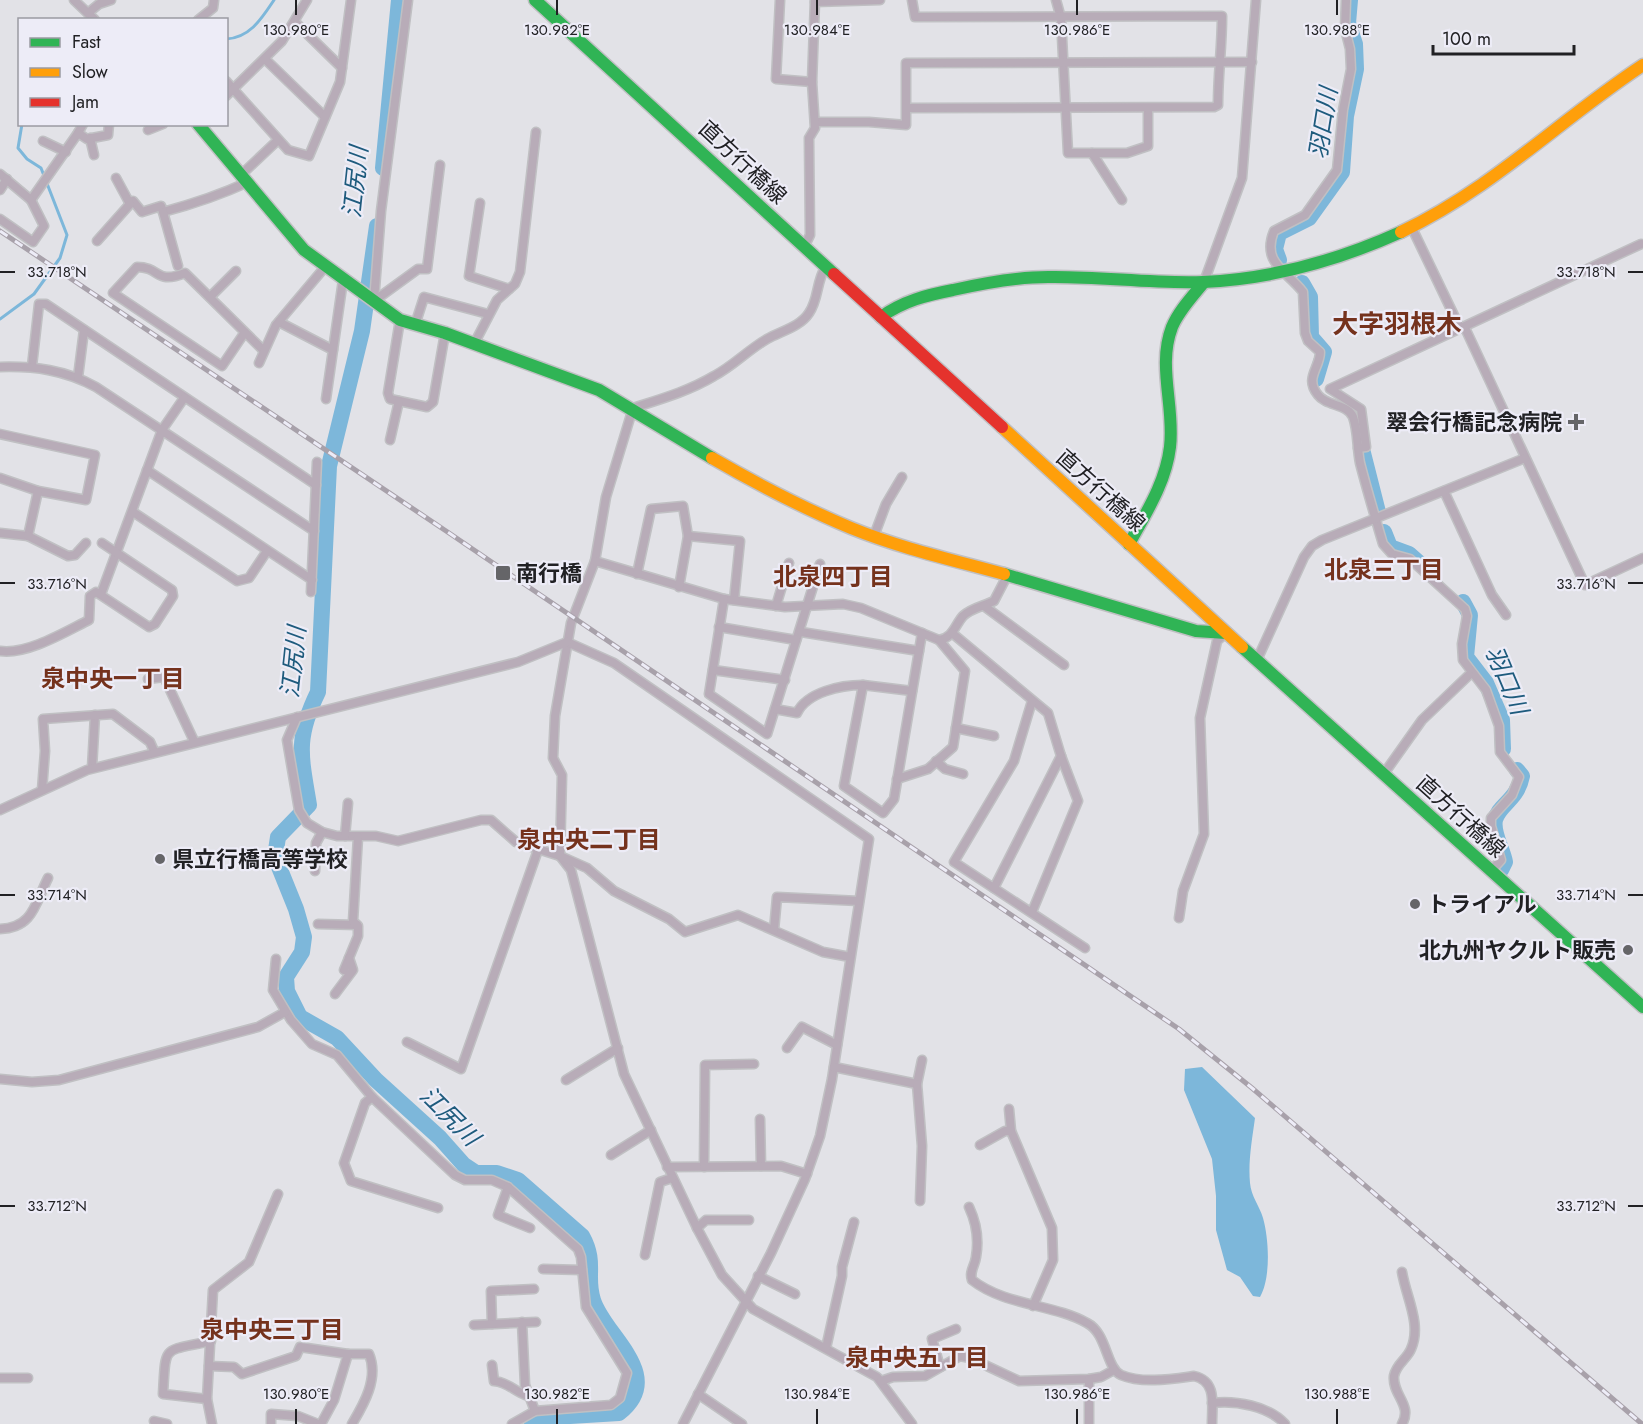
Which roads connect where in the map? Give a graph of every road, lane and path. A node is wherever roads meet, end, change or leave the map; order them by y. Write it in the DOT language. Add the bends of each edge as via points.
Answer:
graph roads {
  1 [pos="74,0"];
  2 [pos="111,0"];
  3 [pos="213,0"];
  4 [pos="308,0"];
  5 [pos="351,0"];
  6 [pos="408,0"];
  7 [pos="535,0"];
  8 [pos="780,0"];
  9 [pos="880,0"];
  10 [pos="912,0"];
  11 [pos="1056,0"];
  12 [pos="1256,0"];
  13 [pos="1346,0"];
  14 [pos="815,1"];
  15 [pos="92,16"];
  16 [pos="200,18"];
  17 [pos="1061,18"];
  18 [pos="295,22"];
  19 [pos="265,59"];
  20 [pos="1252,62"];
  21 [pos="1064,63"];
  22 [pos="1218,63"];
  23 [pos="1643,65"];
  24 [pos="342,68"];
  25 [pos="812,82"];
  26 [pos="230,93"];
  27 [pos="907,108"];
  28 [pos="1148,108"];
  29 [pos="1066,110"];
  30 [pos="326,117"];
  31 [pos="814,123"];
  32 [pos="82,126"];
  33 [pos="109,126"];
  34 [pos="158,126"];
  35 [pos="200,126"];
  36 [pos="148,130"];
  37 [pos="536,132"];
  38 [pos="78,133"];
  39 [pos="90,138"];
  40 [pos="278,140"];
  41 [pos="43,141"];
  42 [pos="66,152"];
  43 [pos="1092,153"];
  44 [pos="94,155"];
  45 [pos="440,165"];
  46 [pos="3,176"];
  47 [pos="116,178"];
  48 [pos="245,178"];
  49 [pos="0,190"];
  50 [pos="31,200"];
  51 [pos="1122,200"];
  52 [pos="480,203"];
  53 [pos="130,204"];
  54 [pos="163,212"];
  55 [pos="0,219"];
  56 [pos="1411,226"];
  57 [pos="97,241"];
  58 [pos="1642,244"];
  59 [pos="804,247"];
  60 [pos="178,266"];
  61 [pos="826,266"];
  62 [pos="325,267"];
  63 [pos="1282,270"];
  64 [pos="236,271"];
  65 [pos="343,280"];
  66 [pos="1204,282"];
  67 [pos="509,289"];
  68 [pos="210,297"];
  69 [pos="374,301"];
  70 [pos="488,314"];
  71 [pos="881,317"];
  72 [pos="400,320"];
  73 [pos="279,322"];
  74 [pos="415,325"];
  75 [pos="1462,328"];
  76 [pos="84,330"];
  77 [pos="245,332"];
  78 [pos="445,333"];
  79 [pos="474,344"];
  80 [pos="263,350"];
  81 [pos="333,350"];
  82 [pos="259,363"];
  83 [pos="32,366"];
  84 [pos="0,367"];
  85 [pos="78,377"];
  86 [pos="183,398"];
  87 [pos="326,399"];
  88 [pos="399,400"];
  89 [pos="633,408"];
  90 [pos="162,430"];
  91 [pos="0,434"];
  92 [pos="390,440"];
  93 [pos="1358,448"];
  94 [pos="1525,458"];
  95 [pos="317,462"];
  96 [pos="147,470"];
  97 [pos="0,477"];
  98 [pos="902,477"];
  99 [pos="316,485"];
  100 [pos="38,491"];
  101 [pos="1444,491"];
  102 [pos="132,512"];
  103 [pos="1376,518"];
  104 [pos="314,531"];
  105 [pos="0,533"];
  106 [pos="28,536"];
  107 [pos="688,536"];
  108 [pos="874,536"];
  109 [pos="86,543"];
  110 [pos="102,543"];
  111 [pos="1129,544"];
  112 [pos="267,551"];
  113 [pos="117,552"];
  114 [pos="1643,558"];
  115 [pos="595,561"];
  116 [pos="789,563"];
  117 [pos="820,564"];
  118 [pos="637,574"];
  119 [pos="1008,574"];
  120 [pos="312,580"];
  121 [pos="679,587"];
  122 [pos="311,592"];
  123 [pos="101,594"];
  124 [pos="724,599"];
  125 [pos="734,600"];
  126 [pos="776,606"];
  127 [pos="984,606"];
  128 [pos="806,607"];
  129 [pos="1506,615"];
  130 [pos="719,627"];
  131 [pos="922,633"];
  132 [pos="952,633"];
  133 [pos="1226,633"];
  134 [pos="798,636"];
  135 [pos="939,640"];
  136 [pos="567,642"];
  137 [pos="0,651"];
  138 [pos="919,651"];
  139 [pos="1257,660"];
  140 [pos="1064,665"];
  141 [pos="712,670"];
  142 [pos="1469,675"];
  143 [pos="148,679"];
  144 [pos="785,680"];
  145 [pos="863,686"];
  146 [pos="912,691"];
  147 [pos="1032,700"];
  148 [pos="775,709"];
  149 [pos="95,716"];
  150 [pos="297,717"];
  151 [pos="956,728"];
  152 [pos="994,736"];
  153 [pos="194,741"];
  154 [pos="154,751"];
  155 [pos="1061,756"];
  156 [pos="936,761"];
  157 [pos="92,768"];
  158 [pos="963,774"];
  159 [pos="1383,775"];
  160 [pos="897,779"];
  161 [pos="42,790"];
  162 [pos="348,803"];
  163 [pos="0,810"];
  164 [pos="322,832"];
  165 [pos="345,836"];
  166 [pos="358,837"];
  167 [pos="538,850"];
  168 [pos="560,856"];
  169 [pos="315,871"];
  170 [pos="1491,871"];
  171 [pos="48,878"];
  172 [pos="994,888"];
  173 [pos="859,901"];
  174 [pos="1032,912"];
  175 [pos="1179,918"];
  176 [pos="318,924"];
  177 [pos="357,925"];
  178 [pos="0,929"];
  179 [pos="774,930"];
  180 [pos="1085,948"];
  181 [pos="850,957"];
  182 [pos="349,958"];
  183 [pos="276,959"];
  184 [pos="344,970"];
  185 [pos="335,994"];
  186 [pos="1643,1007"];
  187 [pos="285,1012"];
  188 [pos="407,1042"];
  189 [pos="837,1045"];
  190 [pos="618,1048"];
  191 [pos="787,1048"];
  192 [pos="922,1060"];
  193 [pos="754,1064"];
  194 [pos="834,1067"];
  195 [pos="0,1079"];
  196 [pos="566,1080"];
  197 [pos="916,1084"];
  198 [pos="372,1097"];
  199 [pos="1009,1109"];
  200 [pos="760,1119"];
  201 [pos="651,1130"];
  202 [pos="1011,1131"];
  203 [pos="980,1146"];
  204 [pos="611,1155"];
  205 [pos="761,1166"];
  206 [pos="668,1167"];
  207 [pos="704,1167"];
  208 [pos="807,1174"];
  209 [pos="672,1178"];
  210 [pos="508,1187"];
  211 [pos="278,1194"];
  212 [pos="920,1201"];
  213 [pos="969,1207"];
  214 [pos="438,1208"];
  215 [pos="749,1220"];
  216 [pos="854,1222"];
  217 [pos="530,1228"];
  218 [pos="697,1228"];
  219 [pos="645,1255"];
  220 [pos="543,1269"];
  221 [pos="582,1270"];
  222 [pos="1402,1272"];
  223 [pos="758,1276"];
  224 [pos="534,1288"];
  225 [pos="795,1294"];
  226 [pos="745,1301"];
  227 [pos="1033,1306"];
  228 [pos="522,1322"];
  229 [pos="536,1322"];
  230 [pos="492,1324"];
  231 [pos="474,1325"];
  232 [pos="956,1329"];
  233 [pos="211,1341"];
  234 [pos="826,1348"];
  235 [pos="348,1354"];
  236 [pos="492,1365"];
  237 [pos="209,1366"];
  238 [pos="940,1367"];
  239 [pos="1114,1370"];
  240 [pos="0,1378"];
  241 [pos="27,1378"];
  242 [pos="1089,1379"];
  243 [pos="881,1381"];
  244 [pos="698,1394"];
  245 [pos="528,1395"];
  246 [pos="207,1399"];
  247 [pos="1212,1403"];
  248 [pos="535,1411"];
  249 [pos="154,1420"];
  250 [pos="167,1424"];
  251 [pos="212,1424"];
  252 [pos="271,1424"];
  253 [pos="319,1424"];
  254 [pos="352,1424"];
  255 [pos="512,1424"];
  256 [pos="683,1424"];
  257 [pos="742,1424"];
  258 [pos="912,1424"];
  259 [pos="1089,1424"];
  260 [pos="1212,1424"];
  261 [pos="1285,1424"];
  262 [pos="1402,1424"];
  1 -- 15 [label="street"];
  2 -- 15 [label="street" via="99,4"];
  3 -- 16 [label="street" via="213,8"];
  4 -- 18 [label="street"];
  5 -- 24 [label="street"];
  6 -- 69 [label="street" via="381,211"];
  7 -- 59 [label="street, 直方行橋線"];
  8 -- 25 [label="street" via="776,79"];
  9 -- 14 [label="street"];
  10 -- 17 [label="street" via="915,17"];
  11 -- 17 [label="street"];
  12 -- 20 [label="street"];
  13 -- 63 [label="street" via="1345,29 1351,69 1337,170 1305,215 1274,231 1271,253 1274,264"];
  14 -- 25 [label="street"];
  17 -- 21 [label="street"];
  17 -- 22 [label="street" via="1222,16 1222,55"];
  18 -- 19 [label="street"];
  18 -- 24 [label="street"];
  19 -- 26 [label="street"];
  19 -- 30 [label="street"];
  20 -- 22 [label="street"];
  20 -- 66 [label="street" via="1242,178"];
  21 -- 22 [label="street"];
  21 -- 27 [label="street" via="906,63"];
  21 -- 29 [label="street"];
  22 -- 28 [label="street" via="1218,105"];
  23 -- 56 [label="street" via="1590,101 1491,180"];
  24 -- 30 [label="street"];
  25 -- 31 [label="street"];
  26 -- 40 [label="street"];
  27 -- 29 [label="street"];
  27 -- 31 [label="street" via="906,125"];
  28 -- 29 [label="street"];
  28 -- 43 [label="street" via="1148,146 1127,153"];
  29 -- 43 [label="street" via="1068,153"];
  30 -- 40 [label="street" via="309,156 288,150"];
  31 -- 59 [label="street" via="808,138 810,235"];
  32 -- 38 [label="street"];
  33 -- 39 [label="street" via="108,135"];
  34 -- 36 [label="street"];
  35 -- 48 [label="street"];
  37 -- 67 [label="street" via="520,272"];
  38 -- 39 [label="street"];
  38 -- 42 [label="street"];
  39 -- 44 [label="street"];
  40 -- 48 [label="street"];
  41 -- 42 [label="street"];
  42 -- 50 [label="street"];
  43 -- 51 [label="street"];
  45 -- 69 [label="street" via="427,269 418,269"];
  46 -- 49 [label="street"];
  46 -- 50 [label="street"];
  47 -- 53 [label="street"];
  48 -- 54 [label="street" via="217,197"];
  48 -- 62 [label="street" via="276,219"];
  50 -- 55 [label="street" via="44,226 33,242"];
  52 -- 67 [label="street" via="469,276"];
  53 -- 54 [label="street" via="133,201 142,212 161,206"];
  53 -- 57 [label="street"];
  54 -- 60 [label="street"];
  56 -- 63 [label="street" via="1339,256"];
  56 -- 75 [label="street"];
  58 -- 75 [label="street"];
  59 -- 61 [label="street, 直方行橋線"];
  61 -- 71 [label="street, 直方行橋線"];
  61 -- 89 [label="street" via="819,276 814,304 798,324 688,390"];
  62 -- 65 [label="street"];
  62 -- 73 [label="street"];
  63 -- 66 [label="street"];
  63 -- 93 [label="street" via="1303,292 1305,333 1320,352 1312,371 1314,388 1327,402 1351,413"];
  64 -- 68 [label="street"];
  65 -- 69 [label="street"];
  65 -- 81 [label="street"];
  66 -- 71 [label="street" via="1079,277 1017,280 911,300"];
  66 -- 111 [label="street" via="1173,325 1168,340 1170,446 1155,498"];
  67 -- 70 [label="street"];
  68 -- 77 [label="street"];
  68 -- 77 [label="street" via="185,273 162,278 146,267 137,267 113,293 222,366"];
  69 -- 72 [label="street"];
  70 -- 74 [label="street" via="424,297"];
  70 -- 79 [label="street"];
  71 -- 111 [label="street, 直方行橋線"];
  72 -- 74 [label="street"];
  72 -- 88 [label="street" via="388,393 390,399"];
  73 -- 80 [label="street"];
  73 -- 81 [label="street"];
  74 -- 78 [label="street"];
  75 -- 93 [label="street" via="1330,389 1361,409 1366,447"];
  75 -- 94 [label="street"];
  76 -- 83 [label="street" via="46,304 39,304"];
  76 -- 85 [label="street"];
  76 -- 86 [label="street"];
  77 -- 80 [label="street"];
  78 -- 79 [label="street"];
  78 -- 88 [label="street" via="434,402 427,407"];
  79 -- 89 [label="street" via="599,390"];
  80 -- 82 [label="street"];
  81 -- 87 [label="street"];
  83 -- 84 [label="street"];
  83 -- 85 [label="street"];
  85 -- 90 [label="street"];
  86 -- 90 [label="street"];
  86 -- 99 [label="street"];
  88 -- 92 [label="street"];
  89 -- 108 [label="street" via="758,485"];
  89 -- 115 [label="street" via="606,497"];
  90 -- 96 [label="street"];
  90 -- 104 [label="street"];
  91 -- 100 [label="street" via="95,455 86,501"];
  93 -- 103 [label="street"];
  94 -- 101 [label="street"];
  94 -- 114 [label="street" via="1585,585"];
  95 -- 99 [label="street"];
  96 -- 102 [label="street"];
  96 -- 112 [label="street"];
  97 -- 100 [label="street"];
  98 -- 108 [label="street"];
  99 -- 104 [label="street"];
  100 -- 106 [label="street"];
  101 -- 103 [label="street"];
  101 -- 129 [label="street" via="1492,595"];
  102 -- 112 [label="street" via="237,581 249,578"];
  102 -- 113 [label="street"];
  103 -- 139 [label="street" via="1312,546"];
  103 -- 170 [label="street" via="1388,550 1410,559 1465,609 1463,660 1486,690 1499,726 1500,752 1519,777 1512,795 1491,818 1501,860"];
  104 -- 120 [label="street"];
  105 -- 106 [label="street"];
  106 -- 109 [label="street" via="68,556 75,555"];
  107 -- 118 [label="street" via="683,506 651,509"];
  107 -- 121 [label="street"];
  107 -- 125 [label="street" via="740,542"];
  108 -- 119 [label="street"];
  110 -- 113 [label="street"];
  111 -- 133 [label="street, 直方行橋線"];
  112 -- 120 [label="street"];
  113 -- 123 [label="street"];
  113 -- 123 [label="street" via="172,590 173,596 149,627"];
  115 -- 118 [label="street"];
  115 -- 136 [label="street"];
  116 -- 126 [label="street"];
  117 -- 128 [label="street"];
  118 -- 121 [label="street"];
  119 -- 127 [label="street" via="994,601"];
  119 -- 133 [label="street" via="1196,631"];
  120 -- 122 [label="street"];
  121 -- 124 [label="street"];
  123 -- 137 [label="street" via="90,596 89,620 49,641"];
  124 -- 125 [label="street"];
  124 -- 130 [label="street"];
  125 -- 126 [label="street"];
  126 -- 128 [label="street"];
  127 -- 132 [label="street" via="963,617"];
  127 -- 140 [label="street"];
  128 -- 131 [label="street" via="843,604 861,608"];
  128 -- 134 [label="street"];
  130 -- 134 [label="street"];
  130 -- 141 [label="street"];
  131 -- 135 [label="street"];
  131 -- 138 [label="street"];
  132 -- 135 [label="street"];
  132 -- 147 [label="street"];
  133 -- 139 [label="street, 直方行橋線"];
  133 -- 175 [label="street" via="1217,641 1200,717 1204,834"];
  134 -- 138 [label="street"];
  134 -- 144 [label="street"];
  135 -- 151 [label="street" via="964,671"];
  136 -- 150 [label="street" via="518,662"];
  136 -- 168 [label="street" via="555,716 553,758 562,775"];
  136 -- 173 [label="street" via="614,663 869,839"];
  138 -- 146 [label="street"];
  139 -- 159 [label="street, 直方行橋線"];
  141 -- 144 [label="street"];
  141 -- 148 [label="street" via="709,694 767,734"];
  142 -- 159 [label="street" via="1422,720"];
  143 -- 153 [label="street" via="164,677"];
  144 -- 148 [label="street"];
  145 -- 146 [label="street"];
  145 -- 148 [label="street" via="842,686 801,703 796,712"];
  145 -- 160 [label="street" via="844,786 883,813 894,799"];
  146 -- 160 [label="street"];
  147 -- 155 [label="street" via="1048,712"];
  147 -- 172 [label="street" via="1014,761 954,862"];
  149 -- 154 [label="street" via="113,714 150,742"];
  149 -- 157 [label="street"];
  149 -- 161 [label="street" via="43,719"];
  150 -- 153 [label="street"];
  150 -- 164 [label="street" via="287,740 299,810 307,823"];
  151 -- 152 [label="street"];
  151 -- 156 [label="street" via="952,747"];
  153 -- 154 [label="street"];
  154 -- 157 [label="street"];
  155 -- 172 [label="street"];
  155 -- 174 [label="street" via="1078,801"];
  156 -- 158 [label="street" via="945,769"];
  156 -- 160 [label="street" via="928,769"];
  157 -- 161 [label="street"];
  159 -- 170 [label="street, 直方行橋線"];
  161 -- 163 [label="street"];
  162 -- 165 [label="street"];
  164 -- 165 [label="street"];
  164 -- 169 [label="street" via="316,843"];
  165 -- 166 [label="street"];
  166 -- 167 [label="street" via="398,841 488,819 516,842"];
  166 -- 177 [label="street" via="353,921"];
  167 -- 168 [label="street"];
  167 -- 188 [label="street" via="461,1069"];
  168 -- 179 [label="street" via="587,868 614,891 669,919 685,932 738,915"];
  168 -- 190 [label="street" via="571,870"];
  170 -- 186 [label="street, 直方行橋線"];
  171 -- 178 [label="street" via="27,919 16,928"];
  172 -- 174 [label="street"];
  173 -- 179 [label="street" via="777,897"];
  173 -- 181 [label="street"];
  174 -- 180 [label="street"];
  176 -- 177 [label="street"];
  177 -- 182 [label="street" via="358,936"];
  179 -- 181 [label="street" via="823,952"];
  181 -- 189 [label="street"];
  182 -- 184 [label="street"];
  182 -- 185 [label="street" via="353,970"];
  183 -- 187 [label="street" via="273,990"];
  187 -- 195 [label="street" via="258,1027 59,1080"];
  187 -- 198 [label="street" via="304,1038 337,1055"];
  189 -- 191 [label="street" via="802,1027"];
  189 -- 194 [label="street"];
  190 -- 196 [label="street"];
  190 -- 201 [label="street" via="624,1074"];
  192 -- 197 [label="street"];
  193 -- 207 [label="street" via="705,1065"];
  194 -- 197 [label="street"];
  194 -- 208 [label="street" via="820,1136"];
  197 -- 212 [label="street" via="922,1146"];
  198 -- 210 [label="street" via="455,1175 465,1180 492,1180"];
  198 -- 214 [label="street" via="365,1103 344,1163 351,1181"];
  199 -- 202 [label="street"];
  200 -- 205 [label="street"];
  201 -- 204 [label="street"];
  201 -- 206 [label="street"];
  202 -- 203 [label="street"];
  202 -- 227 [label="street" via="1053,1236 1053,1260"];
  205 -- 207 [label="street"];
  205 -- 208 [label="street" via="781,1166"];
  206 -- 207 [label="street"];
  206 -- 209 [label="street"];
  208 -- 223 [label="street"];
  209 -- 218 [label="street"];
  209 -- 219 [label="street" via="660,1182"];
  210 -- 217 [label="street" via="498,1215"];
  210 -- 221 [label="street" via="578,1249"];
  211 -- 233 [label="street" via="249,1262 213,1290"];
  213 -- 227 [label="street" via="976,1227 972,1280 991,1292"];
  215 -- 218 [label="street" via="706,1220"];
  216 -- 234 [label="street"];
  218 -- 226 [label="street" via="722,1275"];
  220 -- 221 [label="street"];
  221 -- 248 [label="street" via="586,1307 624,1369 626,1381 620,1398 611,1406"];
  222 -- 262 [label="street" via="1414,1328 1411,1352 1395,1375 1396,1388 1405,1405"];
  223 -- 225 [label="street"];
  223 -- 226 [label="street"];
  224 -- 230 [label="street" via="491,1291"];
  226 -- 234 [label="street"];
  226 -- 244 [label="street"];
  227 -- 239 [label="street" via="1089,1323 1103,1342"];
  228 -- 229 [label="street"];
  228 -- 230 [label="street"];
  228 -- 245 [label="street"];
  230 -- 231 [label="street"];
  232 -- 238 [label="street" via="932,1339"];
  233 -- 237 [label="street"];
  233 -- 246 [label="street" via="170,1350 165,1356 164,1394"];
  234 -- 243 [label="street"];
  235 -- 237 [label="street" via="300,1347 296,1356 242,1374 234,1367"];
  235 -- 253 [label="street" via="334,1400"];
  235 -- 254 [label="street" via="369,1354 373,1364 365,1404"];
  236 -- 245 [label="street" via="494,1381 505,1382 517,1393"];
  237 -- 246 [label="street"];
  238 -- 242 [label="street" via="956,1356 964,1356 1019,1381"];
  238 -- 243 [label="street" via="925,1376"];
  239 -- 242 [label="street"];
  239 -- 247 [label="street" via="1134,1378 1203,1378 1211,1387"];
  240 -- 241 [label="street"];
  242 -- 259 [label="street"];
  243 -- 258 [label="street"];
  244 -- 256 [label="street"];
  244 -- 257 [label="street"];
  245 -- 248 [label="street"];
  246 -- 251 [label="street"];
  247 -- 260 [label="street"];
  247 -- 261 [label="street" via="1252,1407"];
  248 -- 255 [label="street"];
  249 -- 250 [label="street"];
  252 -- 253 [label="street" via="271,1414 285,1413"];
}
